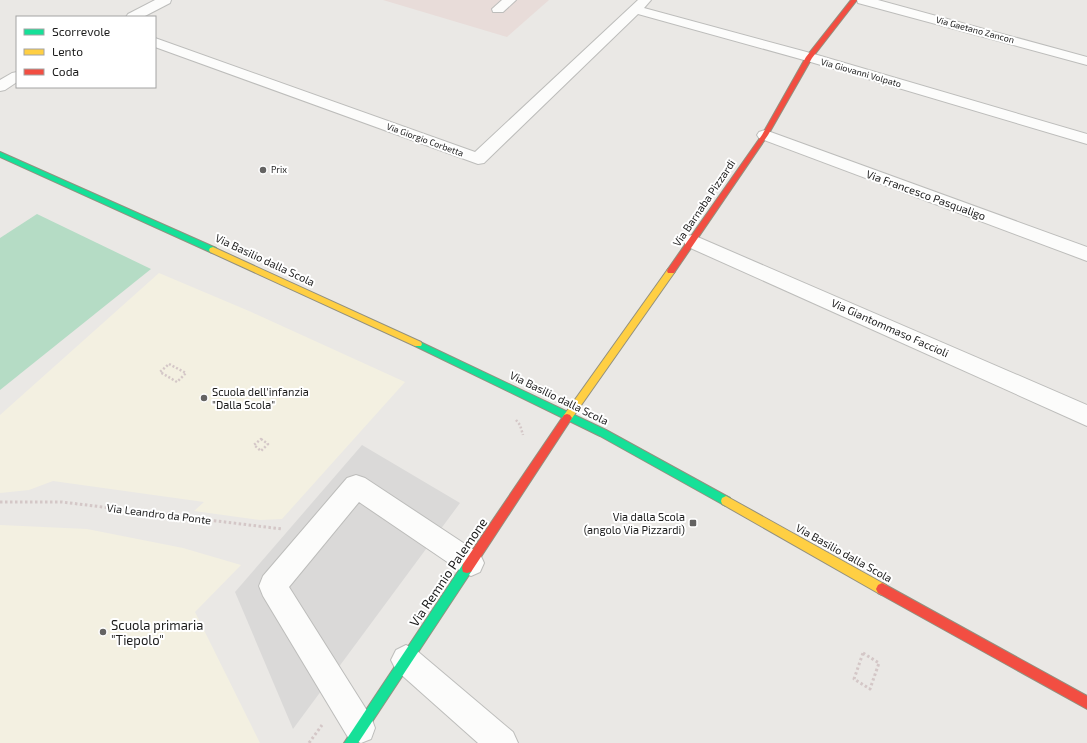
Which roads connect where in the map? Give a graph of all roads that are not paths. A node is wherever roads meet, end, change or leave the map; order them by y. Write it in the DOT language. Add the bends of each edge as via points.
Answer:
graph roads {
  1 [pos="165,0"];
  2 [pos="510,0"];
  3 [pos="854,0"];
  4 [pos="863,0"];
  5 [pos="640,5"];
  6 [pos="498,9"];
  7 [pos="135,16"];
  8 [pos="156,42"];
  9 [pos="809,57"];
  10 [pos="1087,60"];
  11 [pos="16,77"];
  12 [pos="0,87"];
  13 [pos="765,135"];
  14 [pos="1087,138"];
  15 [pos="0,154"];
  16 [pos="693,241"];
  17 [pos="1087,254"];
  18 [pos="568,416"];
  19 [pos="1087,416"];
  20 [pos="471,563"];
  21 [pos="406,660"];
  22 [pos="1087,703"];
  23 [pos="355,735"];
  24 [pos="502,743"];
  1 -- 7 [label="street"];
  2 -- 6 [label="street"];
  3 -- 9 [label="street, Via Barnaba Pizzardi"];
  4 -- 10 [label="street, Via Gaetano Zancon"];
  5 -- 8 [label="street, Via Giorgio Corbetta" via="478,159"];
  5 -- 9 [label="street, Via Giovanni Volpato"];
  9 -- 13 [label="street, Via Barnaba Pizzardi"];
  9 -- 14 [label="street, Via Giovanni Volpato"];
  11 -- 12 [label="street"];
  13 -- 16 [label="street, Via Barnaba Pizzardi"];
  13 -- 17 [label="street, Via Francesco Pasqualigo"];
  15 -- 18 [label="street, Via Basilio dalla Scola" via="274,277"];
  16 -- 18 [label="street, Via Barnaba Pizzardi"];
  16 -- 19 [label="street, Via Giantommaso Faccioli"];
  18 -- 20 [label="street, Via Remnio Palemone"];
  18 -- 22 [label="street, Via Basilio dalla Scola" via="604,433"];
  20 -- 21 [label="street, Via Remnio Palemone"];
  20 -- 23 [label="street" via="356,486 273,586"];
  21 -- 23 [label="street, Via Remnio Palemone"];
  21 -- 24 [label="street"];
}
